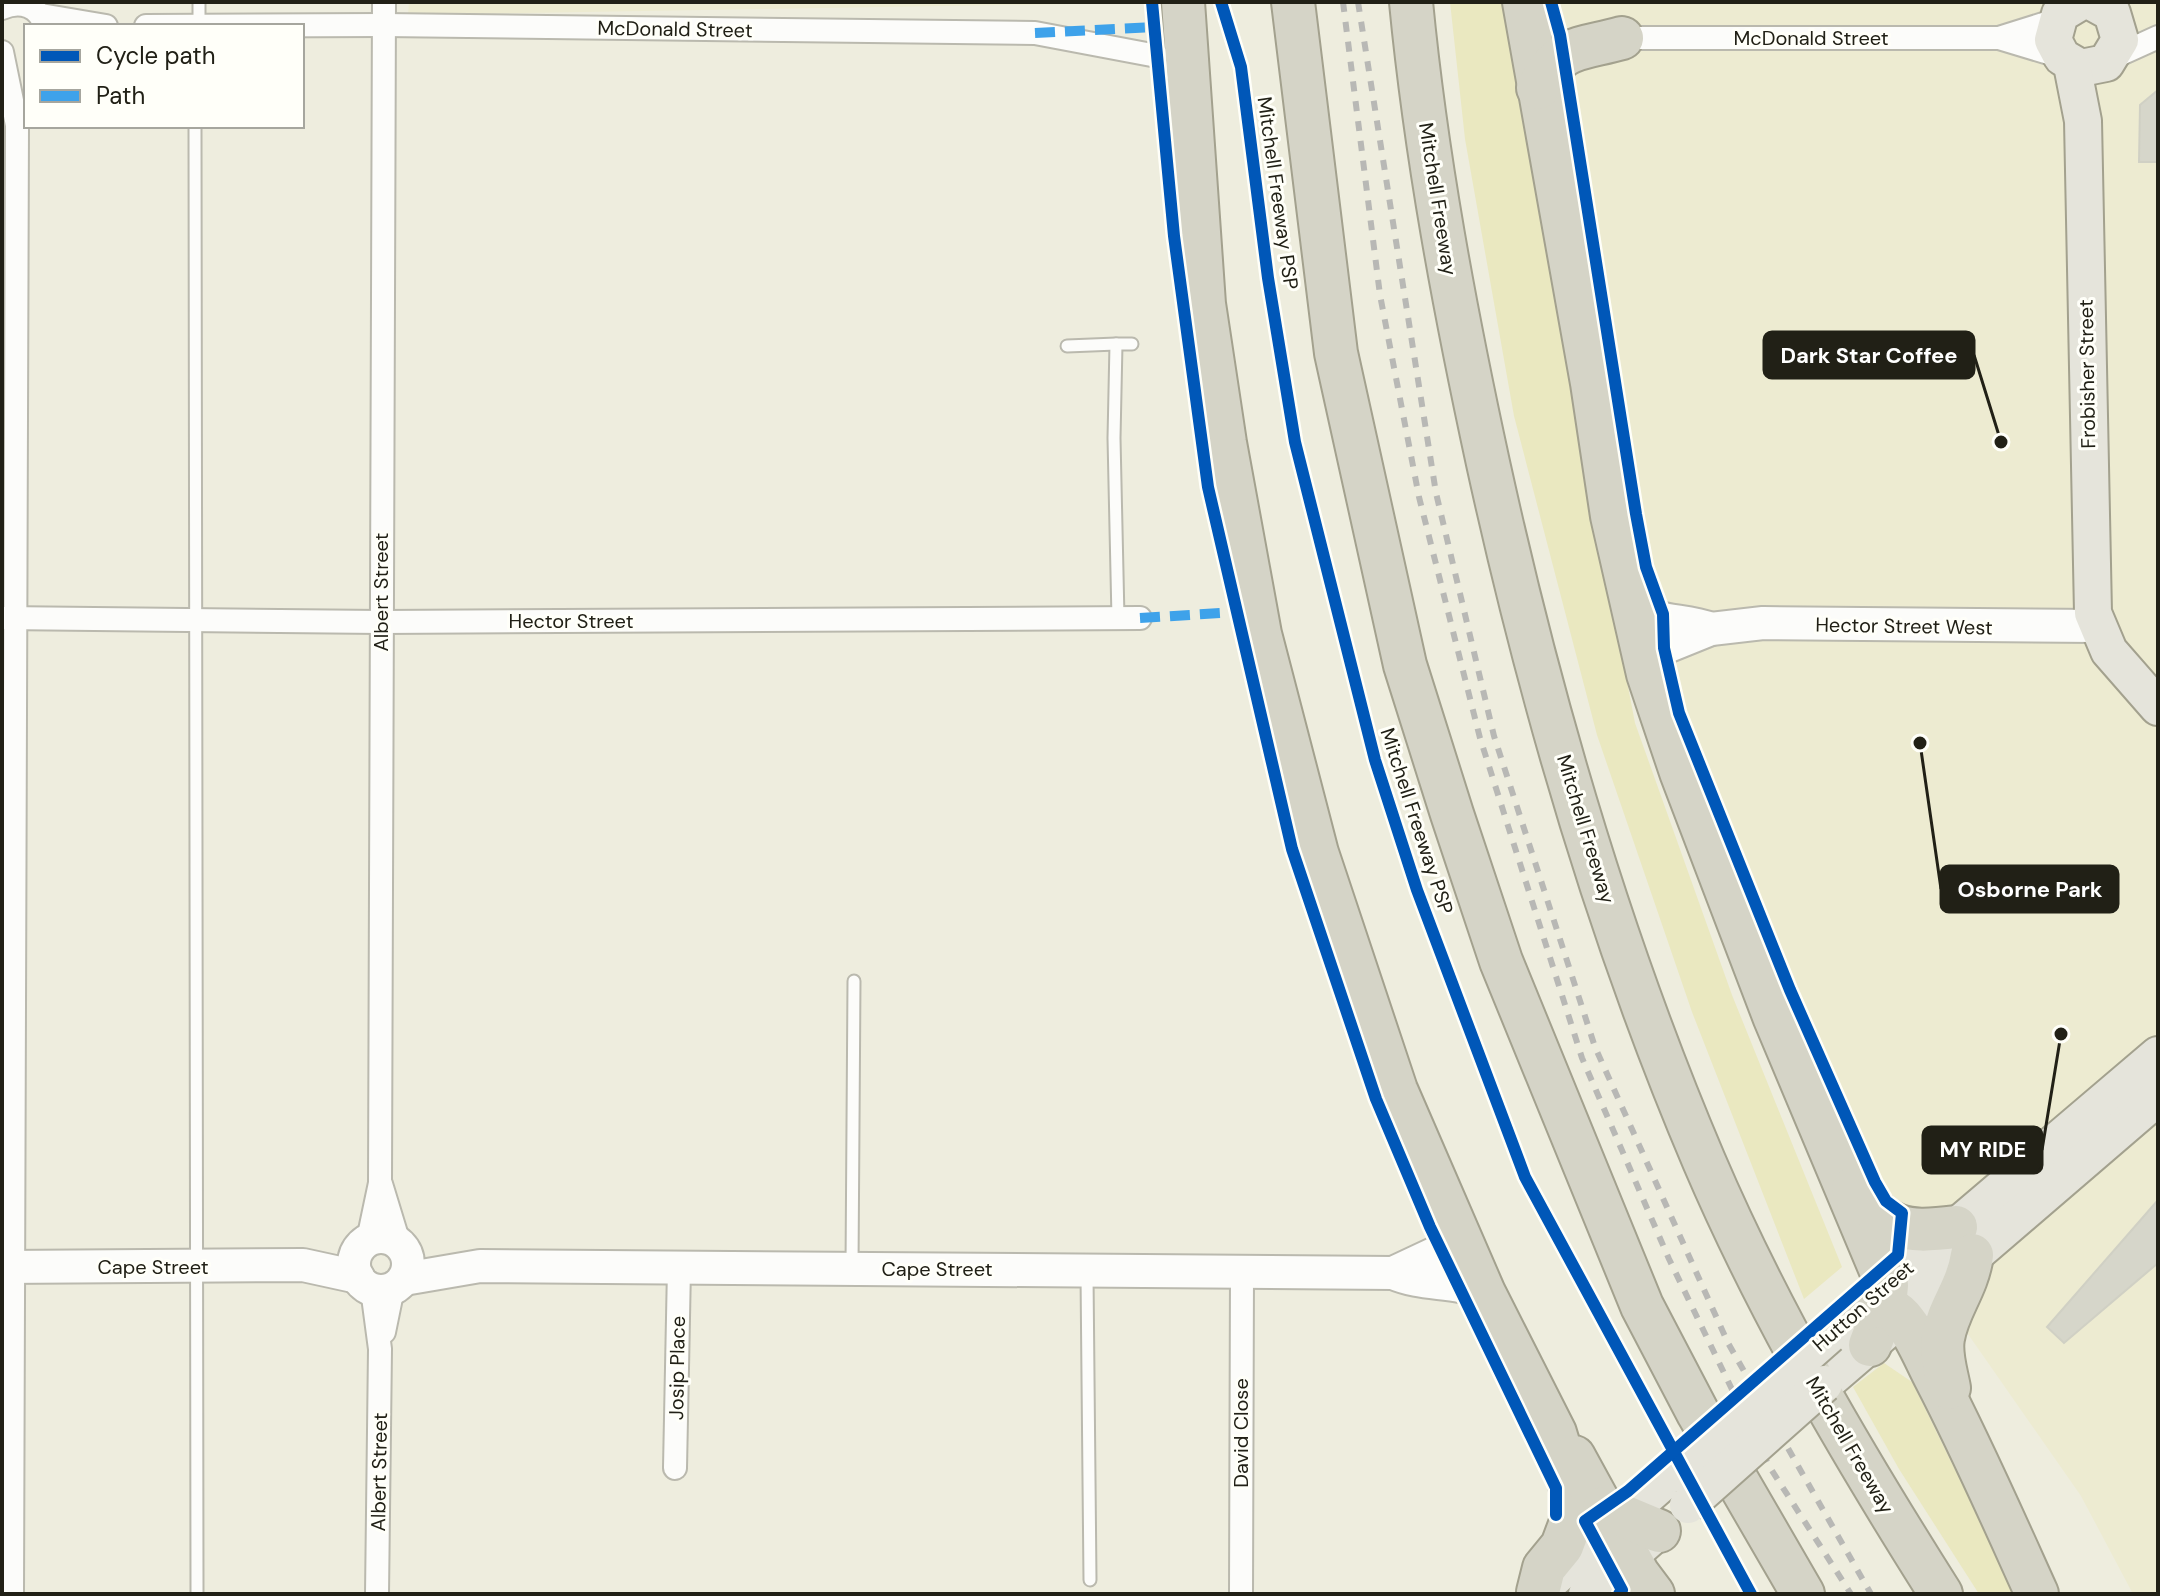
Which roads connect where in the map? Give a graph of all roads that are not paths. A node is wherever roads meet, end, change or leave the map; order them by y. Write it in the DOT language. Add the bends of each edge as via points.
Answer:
graph roads {
  1 [pos="384,2"];
  2 [pos="1183,2"];
  3 [pos="1293,2"];
  4 [pos="1411,2"];
  5 [pos="1524,2"];
  6 [pos="1533,2"];
  7 [pos="2,5"];
  8 [pos="2086,7"];
  9 [pos="38,13"];
  10 [pos="199,17"];
  11 [pos="96,24"];
  12 [pos="158,24"];
  13 [pos="384,25"];
  14 [pos="2158,34"];
  15 [pos="1622,38"];
  16 [pos="1999,38"];
  17 [pos="2,52"];
  18 [pos="24,56"];
  19 [pos="2086,62"];
  20 [pos="1186,88"];
  21 [pos="1538,88"];
  22 [pos="24,96"];
  23 [pos="17,125"];
  24 [pos="195,128"];
  25 [pos="1116,344"];
  26 [pos="1132,344"];
  27 [pos="1067,346"];
  28 [pos="1630,604"];
  29 [pos="8,618"];
  30 [pos="1129,618"];
  31 [pos="198,619"];
  32 [pos="381,622"];
  33 [pos="2096,626"];
  34 [pos="1711,629"];
  35 [pos="1648,674"];
  36 [pos="2158,707"];
  37 [pos="854,981"];
  38 [pos="2158,1055"];
  39 [pos="2158,1097"];
  40 [pos="1838,1173"];
  41 [pos="380,1183"];
  42 [pos="1452,1221"];
  43 [pos="1964,1241"];
  44 [pos="382,1264"];
  45 [pos="7,1267"];
  46 [pos="195,1267"];
  47 [pos="679,1268"];
  48 [pos="852,1269"];
  49 [pos="1087,1270"];
  50 [pos="1242,1272"];
  51 [pos="1393,1273"];
  52 [pos="1484,1293"];
  53 [pos="1878,1315"];
  54 [pos="1953,1413"];
  55 [pos="1555,1433"];
  56 [pos="675,1468"];
  57 [pos="1640,1516"];
  58 [pos="1090,1580"];
  59 [pos="1537,1593"];
  60 [pos="12,1594"];
  61 [pos="197,1594"];
  62 [pos="377,1594"];
  63 [pos="1241,1594"];
  64 [pos="1587,1594"];
  65 [pos="1653,1594"];
  66 [pos="1803,1594"];
  67 [pos="1941,1594"];
  68 [pos="2037,1594"];
  1 -- 13 [label="street, Albert Street"];
  2 -- 20 [label="highway"];
  3 -- 66 [label="highway" via="1336,353 1405,665 1447,799 1506,974 1642,1306"];
  4 -- 67 [label="highway, Mitchell Freeway" via="1432,168 1492,483 1537,668 1611,910 1705,1162 1758,1275 1815,1386"];
  5 -- 21 [label="highway"];
  6 -- 15 [label="highway" via="1557,24"];
  7 -- 9 [label="street" via="17,3"];
  8 -- 14 [label="street"];
  8 -- 16 [label="street, McDonald Street"];
  8 -- 19 [label="main road, Frobisher Street" via="2053,40"];
  8 -- 19 [label="main road, Frobisher Street" via="2120,40"];
  9 -- 11 [label="street"];
  10 -- 12 [label="street, McDonald Street"];
  10 -- 13 [label="street, McDonald Street"];
  13 -- 20 [label="street, McDonald Street" via="1035,33 1157,56 1178,73"];
  13 -- 32 [label="street, Albert Street"];
  14 -- 19 [label="street"];
  15 -- 16 [label="street, McDonald Street"];
  15 -- 21 [label="highway" via="1562,54 1550,64"];
  16 -- 19 [label="street, McDonald Street"];
  17 -- 18 [label="street"];
  17 -- 23 [label="street"];
  19 -- 33 [label="main road, Frobisher Street" via="2090,583"];
  20 -- 42 [label="highway" via="1204,304 1260,634 1321,868 1396,1090"];
  21 -- 28 [label="highway"];
  22 -- 23 [label="street"];
  23 -- 29 [label="street"];
  24 -- 31 [label="lane"];
  25 -- 26 [label="lane"];
  25 -- 27 [label="lane"];
  25 -- 30 [label="lane" via="1114,438"];
  28 -- 34 [label="street, Hector Street West" via="1663,622 1693,622"];
  28 -- 35 [label="highway"];
  29 -- 31 [label="street, Hector Street"];
  29 -- 45 [label="street"];
  30 -- 32 [label="street, Hector Street"];
  31 -- 32 [label="street, Hector Street"];
  31 -- 46 [label="lane"];
  32 -- 41 [label="street, Albert Street"];
  33 -- 34 [label="street, Hector Street West" via="1763,623"];
  33 -- 36 [label="main road" via="2109,651"];
  34 -- 35 [label="street, Hector Street West" via="1664,648"];
  35 -- 40 [label="highway" via="1705,835"];
  37 -- 48 [label="lane"];
  38 -- 43 [label="main road, Hutton Street"];
  39 -- 43 [label="main road, Hutton Street"];
  40 -- 43 [label="highway" via="1882,1221"];
  40 -- 53 [label="highway"];
  41 -- 44 [label="street, Albert Street"];
  41 -- 44 [label="street, Albert Street"];
  42 -- 51 [label="street, Cape Street" via="1442,1250"];
  42 -- 52 [label="highway"];
  43 -- 53 [label="main road, Hutton Street"];
  43 -- 54 [label="highway" via="1968,1280 1942,1341"];
  44 -- 46 [label="street, Cape Street"];
  44 -- 47 [label="street, Cape Street"];
  44 -- 62 [label="street, Albert Street"];
  45 -- 46 [label="street, Cape Street"];
  45 -- 60 [label="street"];
  46 -- 61 [label="lane"];
  47 -- 48 [label="street, Cape Street"];
  47 -- 56 [label="street, Josip Place"];
  48 -- 49 [label="street, Cape Street"];
  49 -- 50 [label="street, Cape Street"];
  49 -- 58 [label="lane"];
  50 -- 51 [label="street, Cape Street"];
  50 -- 63 [label="street, David Close"];
  51 -- 52 [label="street, Cape Street" via="1416,1283 1457,1283"];
  52 -- 55 [label="highway"];
  53 -- 54 [label="highway"];
  53 -- 57 [label="main road, Hutton Street, bridge"];
  54 -- 68 [label="highway"];
  55 -- 57 [label="highway"];
  55 -- 59 [label="highway" via="1573,1502 1562,1546 1544,1568"];
  57 -- 59 [label="main road, Hutton Street"];
  57 -- 64 [label="main road, Hutton Street"];
  57 -- 65 [label="highway"];
}
